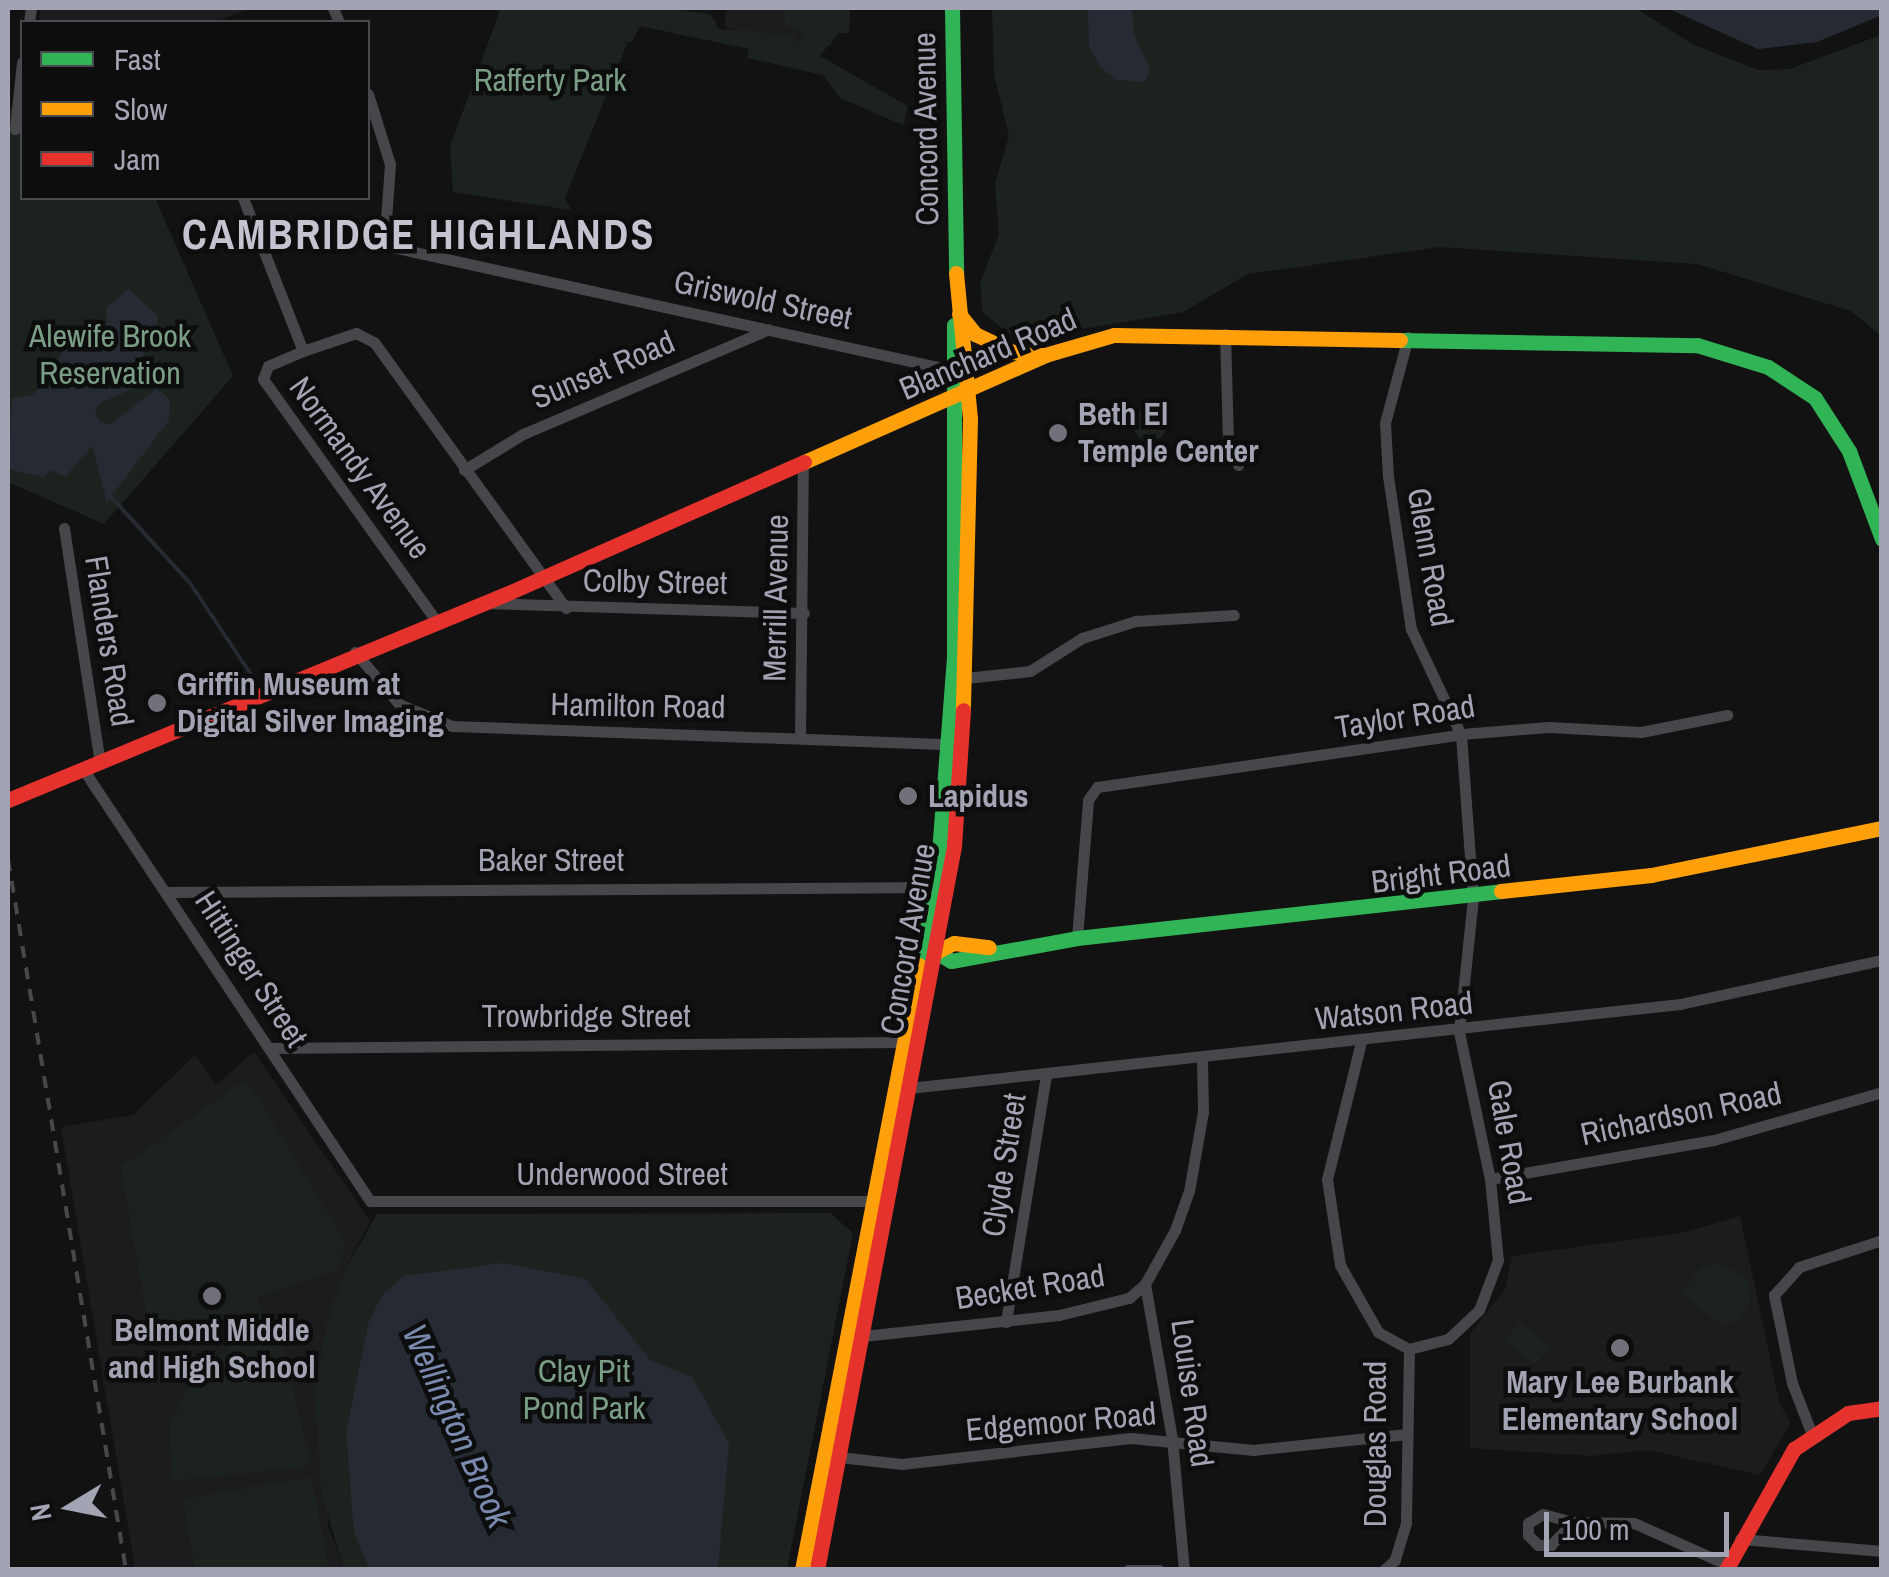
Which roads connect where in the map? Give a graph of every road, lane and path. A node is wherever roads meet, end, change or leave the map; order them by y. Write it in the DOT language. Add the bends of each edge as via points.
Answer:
graph roads {
  1 [pos="952,8"];
  2 [pos="20,84"];
  3 [pos="370,100"];
  4 [pos="16,129"];
  5 [pos="244,200"];
  6 [pos="957,310"];
  7 [pos="769,330"];
  8 [pos="1225,334"];
  9 [pos="1408,337"];
  10 [pos="303,351"];
  11 [pos="1045,355"];
  12 [pos="951,370"];
  13 [pos="969,392"];
  14 [pos="952,399"];
  15 [pos="803,460"];
  16 [pos="1238,465"];
  17 [pos="464,470"];
  18 [pos="64,528"];
  19 [pos="1882,539"];
  20 [pos="540,576"];
  21 [pos="480,602"];
  22 [pos="566,608"];
  23 [pos="804,612"];
  24 [pos="1234,615"];
  25 [pos="434,618"];
  26 [pos="355,652"];
  27 [pos="966,678"];
  28 [pos="1727,715"];
  29 [pos="1462,735"];
  30 [pos="800,738"];
  31 [pos="948,744"];
  32 [pos="100,762"];
  33 [pos="83,769"];
  34 [pos="8,800"];
  35 [pos="1882,828"];
  36 [pos="942,889"];
  37 [pos="166,892"];
  38 [pos="1473,898"];
  39 [pos="1078,938"];
  40 [pos="928,952"];
  41 [pos="1882,960"];
  42 [pos="1459,1032"];
  43 [pos="909,1042"];
  44 [pos="1361,1042"];
  45 [pos="270,1048"];
  46 [pos="1202,1060"];
  47 [pos="1046,1076"];
  48 [pos="902,1089"];
  49 [pos="1882,1092"];
  50 [pos="1490,1180"];
  51 [pos="370,1201"];
  52 [pos="880,1202"];
  53 [pos="1882,1240"];
  54 [pos="1145,1284"];
  55 [pos="1006,1322"];
  56 [pos="856,1337"];
  57 [pos="1409,1348"];
  58 [pos="1882,1408"];
  59 [pos="1811,1432"];
  60 [pos="1407,1434"];
  61 [pos="1172,1439"];
  62 [pos="832,1456"];
  63 [pos="1573,1522"];
  64 [pos="1740,1539"];
  65 [pos="1882,1552"];
  66 [pos="1727,1567"];
  67 [pos="802,1570"];
  68 [pos="817,1570"];
  69 [pos="1128,1570"];
  70 [pos="1159,1570"];
  71 [pos="1184,1570"];
  72 [pos="1384,1570"];
  1 -- 6 [label="main road, Concord Avenue"];
  2 -- 4 [label="street"];
  3 -- 7 [label="street, Griswold Street" via="390,164 388,243 413,255"];
  5 -- 10 [label="street, Normandy Avenue"];
  6 -- 11 [label="main road" via="975,334 1013,352"];
  6 -- 12 [label="main road, Concord Avenue"];
  6 -- 13 [label="main road, Concord Avenue"];
  7 -- 12 [label="street, Griswold Street"];
  7 -- 17 [label="street, Sunset Road" via="512,439"];
  8 -- 9 [label="main road, Blanchard Road"];
  8 -- 11 [label="main road, Blanchard Road" via="1114,335"];
  8 -- 16 [label="street" via="1228,440"];
  9 -- 19 [label="main road, Blanchard Road" via="1661,340 1768,368 1832,418"];
  9 -- 29 [label="street, Glenn Road" via="1385,422 1388,476 1411,629"];
  10 -- 17 [label="street, Colby Street" via="356,333 366,336"];
  10 -- 25 [label="street, Normandy Avenue" via="264,371 270,393"];
  11 -- 13 [label="main road, Blanchard Road"];
  12 -- 14 [label="main road, Concord Avenue"];
  13 -- 14 [label="main road, Blanchard Road"];
  13 -- 27 [label="main road, Concord Avenue"];
  14 -- 15 [label="main road, Blanchard Road"];
  14 -- 31 [label="main road, Concord Avenue" via="955,617"];
  15 -- 20 [label="main road, Blanchard Road"];
  15 -- 23 [label="street, Merrill Avenue"];
  17 -- 20 [label="street, Colby Street"];
  18 -- 32 [label="street, Flanders Road"];
  20 -- 21 [label="main road, Blanchard Road"];
  20 -- 22 [label="street, Colby Street"];
  21 -- 22 [label="street, Colby Street"];
  21 -- 25 [label="main road, Blanchard Road"];
  22 -- 23 [label="street, Colby Street"];
  23 -- 30 [label="street, Merrill Avenue"];
  24 -- 27 [label="street" via="1136,621 1082,638 1030,672"];
  25 -- 26 [label="main road, Blanchard Road"];
  26 -- 30 [label="street, Hamilton Road" via="399,704 452,726"];
  26 -- 32 [label="main road, Blanchard Road"];
  27 -- 36 [label="main road, Concord Avenue"];
  28 -- 29 [label="street, Taylor Road" via="1641,732 1549,727"];
  29 -- 38 [label="street, Glenn Road"];
  29 -- 39 [label="street, Taylor Road" via="1113,782 1094,791 1084,835"];
  30 -- 31 [label="street, Hamilton Road"];
  31 -- 36 [label="main road, Concord Avenue"];
  32 -- 33 [label="main road, Blanchard Road"];
  33 -- 34 [label="main road, Blanchard Road"];
  33 -- 37 [label="street, Hittinger Street"];
  35 -- 38 [label="main road, Bright Road" via="1650,876"];
  36 -- 37 [label="street, Baker Street"];
  36 -- 40 [label="main road, Concord Avenue"];
  37 -- 45 [label="street, Hittinger Street"];
  38 -- 39 [label="main road, Bright Road"];
  38 -- 42 [label="street, Gale Road"];
  39 -- 40 [label="main road, Bright Road" via="1003,948 954,942"];
  40 -- 43 [label="main road, Concord Avenue"];
  41 -- 42 [label="street, Watson Road" via="1680,1004"];
  42 -- 44 [label="street, Watson Road"];
  42 -- 50 [label="street, Gale Road"];
  43 -- 45 [label="street, Trowbridge Street"];
  43 -- 48 [label="main road, Concord Avenue"];
  44 -- 46 [label="street, Watson Road"];
  44 -- 57 [label="street, Douglas Road" via="1334,1130 1330,1224 1340,1265 1360,1304 1378,1332"];
  45 -- 51 [label="street, Hittinger Street"];
  46 -- 47 [label="street, Watson Road"];
  46 -- 54 [label="street, Becket Road" via="1203,1112 1189,1191"];
  47 -- 48 [label="street, Watson Road"];
  47 -- 55 [label="street, Clyde Street"];
  48 -- 52 [label="main road, Concord Avenue"];
  49 -- 50 [label="street, Richardson Road" via="1714,1140"];
  50 -- 57 [label="street, Gale Road" via="1495,1281 1479,1310 1448,1338"];
  51 -- 52 [label="street, Underwood Street"];
  52 -- 56 [label="main road, Concord Avenue"];
  53 -- 59 [label="street" via="1800,1267 1774,1294"];
  54 -- 55 [label="street, Becket Road" via="1106,1306"];
  54 -- 61 [label="street, Louise Road"];
  55 -- 56 [label="street, Becket Road"];
  56 -- 62 [label="main road, Concord Avenue"];
  57 -- 60 [label="street, Douglas Road"];
  58 -- 59 [label="main road" via="1848,1412"];
  59 -- 64 [label="main road" via="1776,1470"];
  60 -- 61 [label="street, Edgemoor Road" via="1253,1450"];
  60 -- 72 [label="street, Douglas Road" via="1406,1523 1395,1560"];
  61 -- 62 [label="street, Edgemoor Road" via="1076,1442 902,1464"];
  61 -- 71 [label="street, Louise Road"];
  62 -- 67 [label="main road, Concord Avenue"];
  62 -- 68 [label="main road, Concord Avenue"];
  63 -- 66 [label="street" via="1634,1523"];
  64 -- 65 [label="street"];
  64 -- 66 [label="main road"];
  69 -- 70 [label="street"];
}
